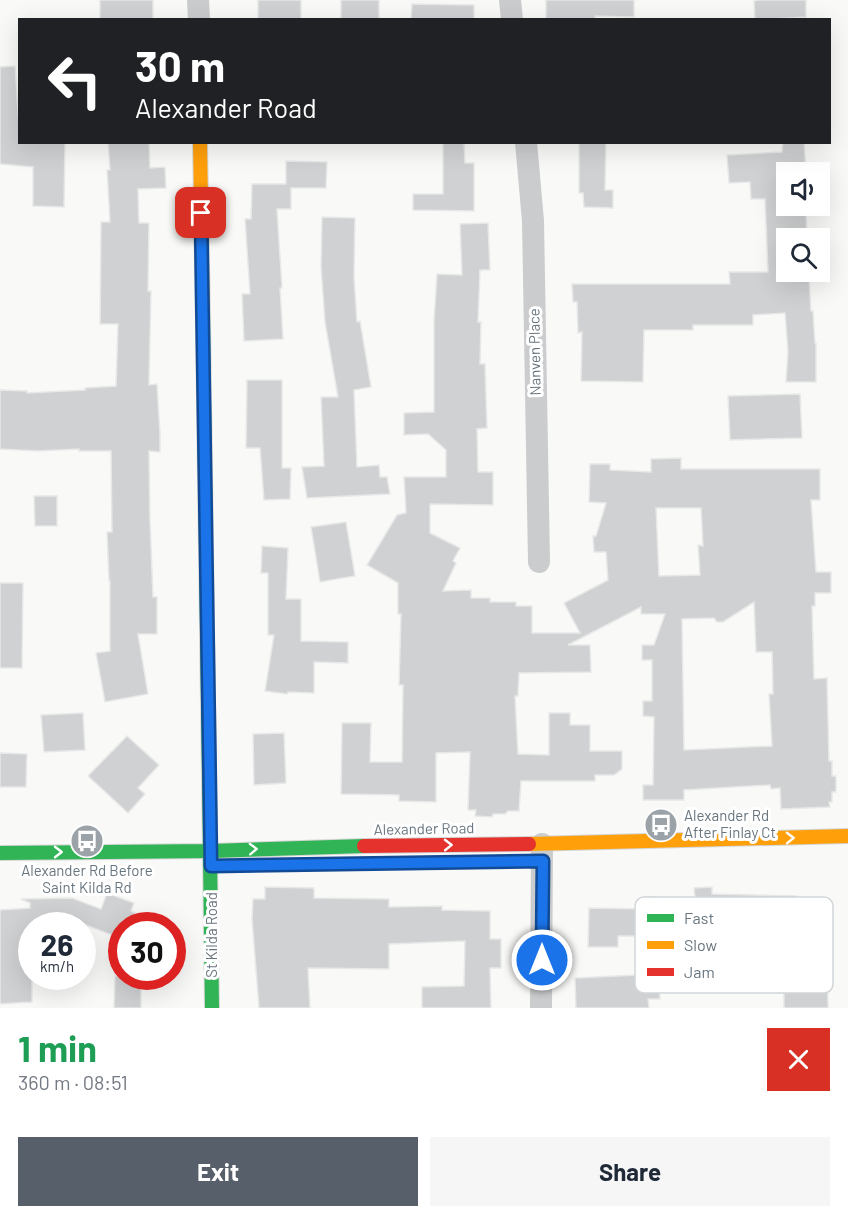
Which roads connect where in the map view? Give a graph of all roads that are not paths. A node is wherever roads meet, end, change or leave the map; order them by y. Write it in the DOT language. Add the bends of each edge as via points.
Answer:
graph roads {
  1 [pos="198,0"];
  2 [pos="510,0"];
  3 [pos="199,18"];
  4 [pos="512,18"];
  5 [pos="200,144"];
  6 [pos="526,144"];
  7 [pos="539,562"];
  8 [pos="848,836"];
  9 [pos="211,851"];
  10 [pos="0,853"];
  11 [pos="543,856"];
  12 [pos="212,1008"];
  13 [pos="541,1008"];
  1 -- 3 [label="street"];
  2 -- 4 [label="street"];
  5 -- 9 [label="street, St Kilda Road"];
  6 -- 7 [label="street, Nanven Place" via="533,233"];
  11 -- 8 [label="street, Alexander Road, one-way"];
  10 -- 9 [label="street, Alexander Road, one-way"];
  9 -- 11 [label="street, Alexander Road, one-way" via="392,845"];
  9 -- 12 [label="street, St Kilda Road"];
  11 -- 13 [label="street"];
}
